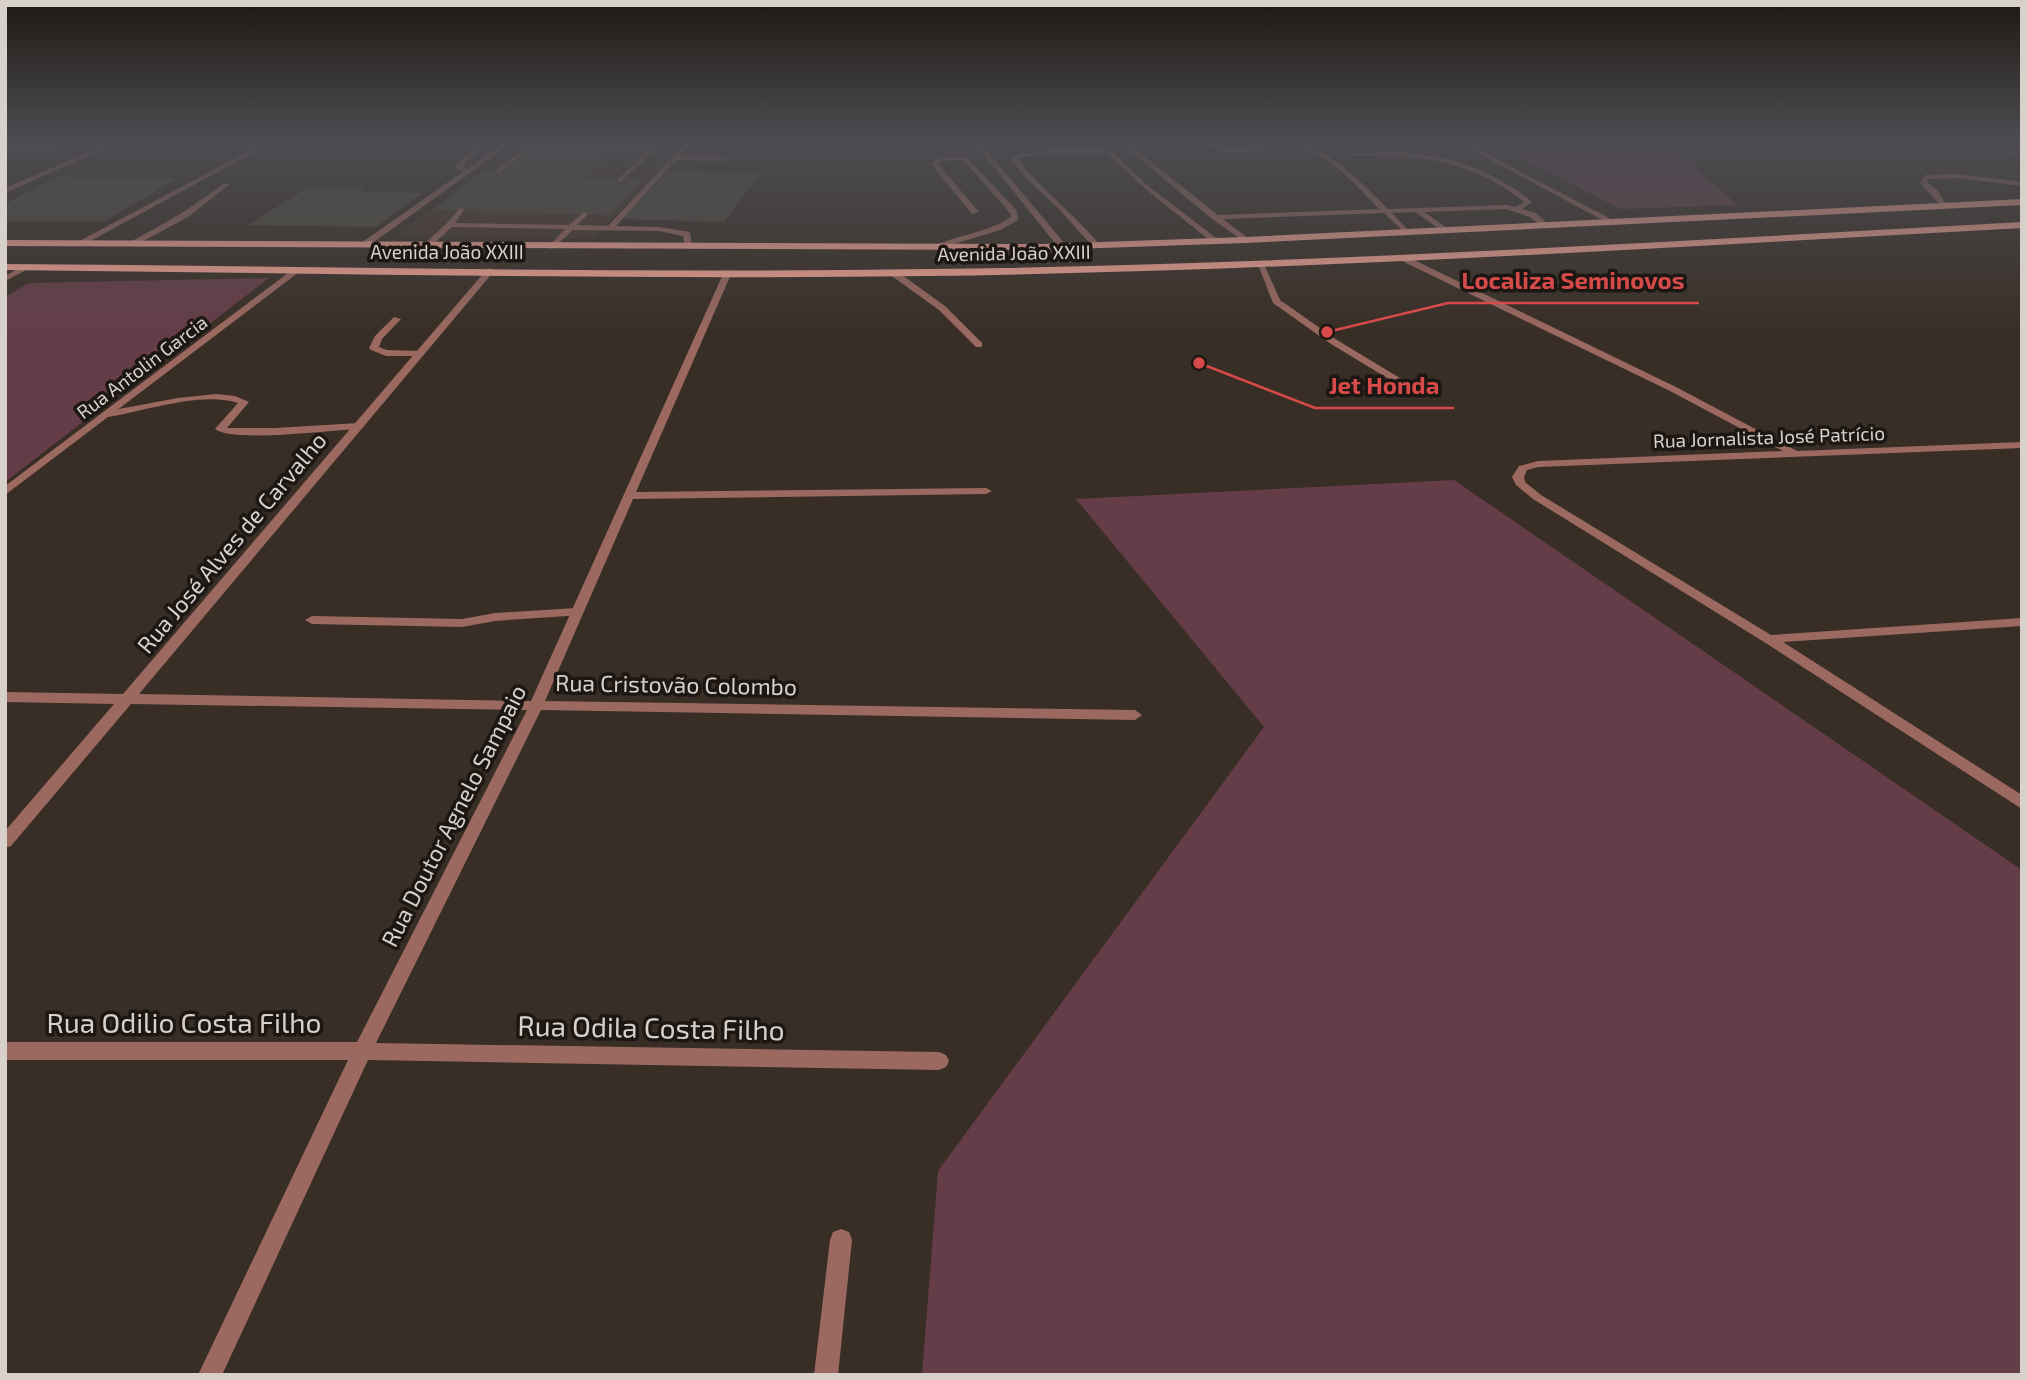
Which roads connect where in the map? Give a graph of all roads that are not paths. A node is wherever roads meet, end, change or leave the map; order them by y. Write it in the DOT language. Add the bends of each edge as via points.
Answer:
graph roads {
  1 [pos="151,205"];
  2 [pos="198,205"];
  3 [pos="420,205"];
  4 [pos="631,205"];
  5 [pos="969,205"];
  6 [pos="1006,205"];
  7 [pos="1029,205"];
  8 [pos="1061,205"];
  9 [pos="1170,205"];
  10 [pos="1201,205"];
  11 [pos="1379,205"];
  12 [pos="1523,205"];
  13 [pos="1582,205"];
  14 [pos="1955,205"];
  15 [pos="1943,206"];
  16 [pos="1518,209"];
  17 [pos="460,210"];
  18 [pos="1416,210"];
  19 [pos="1385,211"];
  20 [pos="1848,211"];
  21 [pos="975,212"];
  22 [pos="584,214"];
  23 [pos="1215,217"];
  24 [pos="1614,222"];
  25 [pos="450,225"];
  26 [pos="2022,225"];
  27 [pos="1546,226"];
  28 [pos="571,228"];
  29 [pos="609,229"];
  30 [pos="1444,230"];
  31 [pos="1406,232"];
  32 [pos="1828,235"];
  33 [pos="1245,240"];
  34 [pos="1216,241"];
  35 [pos="5,243"];
  36 [pos="78,244"];
  37 [pos="131,244"];
  38 [pos="364,245"];
  39 [pos="1096,245"];
  40 [pos="426,246"];
  41 [pos="1062,246"];
  42 [pos="552,247"];
  43 [pos="690,247"];
  44 [pos="1043,247"];
  45 [pos="842,248"];
  46 [pos="937,248"];
  47 [pos="1403,258"];
  48 [pos="1260,264"];
  49 [pos="5,267"];
  50 [pos="26,268"];
  51 [pos="299,269"];
  52 [pos="491,271"];
  53 [pos="949,271"];
  54 [pos="727,272"];
  55 [pos="892,272"];
  56 [pos="5,279"];
  57 [pos="397,319"];
  58 [pos="979,345"];
  59 [pos="420,354"];
  60 [pos="1410,388"];
  61 [pos="108,414"];
  62 [pos="359,426"];
  63 [pos="2021,446"];
  64 [pos="1795,453"];
  65 [pos="986,491"];
  66 [pos="5,492"];
  67 [pos="628,496"];
  68 [pos="577,612"];
  69 [pos="312,620"];
  70 [pos="2022,622"];
  71 [pos="1769,639"];
  72 [pos="5,698"];
  73 [pos="125,701"];
  74 [pos="536,706"];
  75 [pos="1135,715"];
  76 [pos="2022,803"];
  77 [pos="5,842"];
  78 [pos="5,1051"];
  79 [pos="362,1051"];
  80 [pos="939,1061"];
  81 [pos="841,1240"];
  82 [pos="210,1375"];
  83 [pos="826,1375"];
  1 -- 36 [label="street"];
  2 -- 37 [label="street"];
  3 -- 38 [label="street"];
  4 -- 29 [label="street"];
  5 -- 21 [label="street"];
  6 -- 46 [label="street" via="1015,219"];
  7 -- 41 [label="street"];
  8 -- 39 [label="street"];
  9 -- 34 [label="street"];
  10 -- 23 [label="street"];
  11 -- 19 [label="street"];
  12 -- 16 [label="street"];
  13 -- 24 [label="street"];
  14 -- 15 [label="main road, Avenida João XXIII"];
  15 -- 20 [label="main road, Avenida João XXIII"];
  16 -- 18 [label="street"];
  16 -- 27 [label="street"];
  17 -- 25 [label="street"];
  18 -- 19 [label="street"];
  18 -- 30 [label="street"];
  19 -- 23 [label="street"];
  19 -- 31 [label="street"];
  20 -- 24 [label="main road, Avenida João XXIII"];
  20 -- 32 [label="main road" via="1872,223"];
  22 -- 28 [label="street"];
  23 -- 33 [label="street"];
  24 -- 27 [label="main road, Avenida João XXIII"];
  25 -- 28 [label="street"];
  25 -- 40 [label="street"];
  26 -- 32 [label="main road, Avenida João XXIII"];
  27 -- 30 [label="main road, Avenida João XXIII"];
  28 -- 29 [label="street"];
  28 -- 42 [label="street"];
  29 -- 43 [label="street" via="683,232"];
  30 -- 31 [label="main road, Avenida João XXIII"];
  31 -- 33 [label="main road, Avenida João XXIII"];
  32 -- 47 [label="main road, Avenida João XXIII"];
  33 -- 34 [label="main road, Avenida João XXIII"];
  34 -- 39 [label="main road, Avenida João XXIII"];
  35 -- 36 [label="main road, Avenida João XXIII"];
  36 -- 37 [label="main road, Avenida João XXIII"];
  37 -- 38 [label="main road, Avenida João XXIII"];
  38 -- 40 [label="main road, Avenida João XXIII"];
  39 -- 41 [label="main road, Avenida João XXIII"];
  40 -- 42 [label="main road, Avenida João XXIII"];
  41 -- 44 [label="main road, Avenida João XXIII"];
  42 -- 43 [label="main road, Avenida João XXIII"];
  43 -- 45 [label="main road, Avenida João XXIII"];
  44 -- 46 [label="main road, Avenida João XXIII"];
  44 -- 53 [label="main road" via="929,259 934,267"];
  45 -- 46 [label="main road, Avenida João XXIII"];
  45 -- 54 [label="main road" via="858,253 858,260 846,265"];
  47 -- 48 [label="main road, Avenida João XXIII"];
  47 -- 64 [label="street"];
  48 -- 53 [label="main road, Avenida João XXIII"];
  48 -- 60 [label="street" via="1276,301"];
  49 -- 50 [label="main road, Avenida João XXIII"];
  50 -- 51 [label="main road, Avenida João XXIII"];
  50 -- 56 [label="street"];
  51 -- 52 [label="main road, Avenida João XXIII"];
  51 -- 61 [label="street, Rua Antolin Garcia"];
  52 -- 54 [label="main road, Avenida João XXIII"];
  52 -- 59 [label="street, Rua José Alves de Carvalho"];
  53 -- 55 [label="main road, Avenida João XXIII"];
  54 -- 55 [label="main road, Avenida João XXIII"];
  54 -- 67 [label="street, Rua Doutor Agnelo Sampaio"];
  55 -- 58 [label="street" via="942,308"];
  57 -- 59 [label="street" via="374,348"];
  59 -- 62 [label="street, Rua José Alves de Carvalho"];
  61 -- 62 [label="street" via="220,397 244,402 220,429 225,431 266,433"];
  61 -- 66 [label="street, Rua Antolin Garcia"];
  62 -- 73 [label="street, Rua José Alves de Carvalho"];
  63 -- 64 [label="street, Rua Jornalista José Patrício"];
  64 -- 71 [label="street, Rua Jornalista José Patrício" via="1538,464 1520,471 1518,477 1537,497"];
  65 -- 67 [label="street"];
  67 -- 68 [label="street, Rua Doutor Agnelo Sampaio"];
  68 -- 69 [label="street" via="462,624"];
  68 -- 74 [label="street, Rua Doutor Agnelo Sampaio"];
  70 -- 71 [label="street"];
  71 -- 76 [label="street"];
  72 -- 73 [label="street, Rua Cristovão Colombo"];
  73 -- 74 [label="street, Rua Cristovão Colombo"];
  73 -- 77 [label="street, Rua José Alves de Carvalho"];
  74 -- 75 [label="street, Rua Cristovão Colombo"];
  74 -- 79 [label="street, Rua Doutor Agnelo Sampaio"];
  78 -- 79 [label="street, Rua Odilio Costa Filho"];
  79 -- 80 [label="street, Rua Odila Costa Filho"];
  79 -- 82 [label="street, Rua Doutor Agnelo Sampaio"];
  81 -- 83 [label="street"];
}
